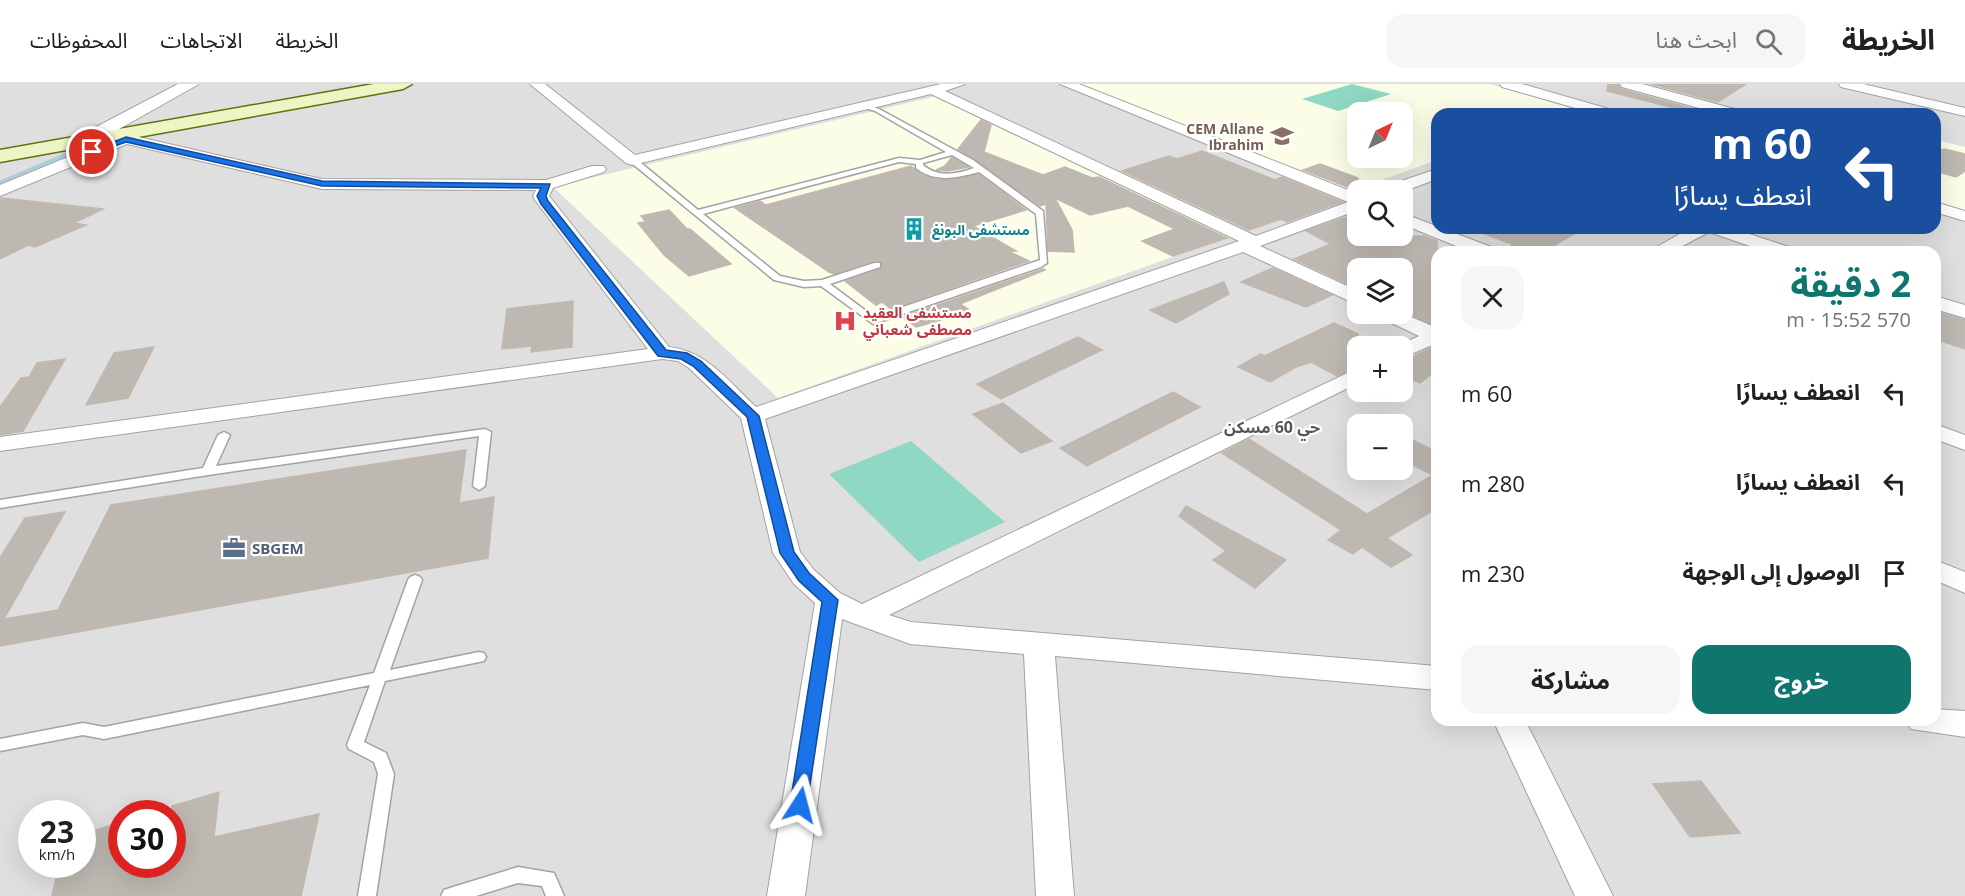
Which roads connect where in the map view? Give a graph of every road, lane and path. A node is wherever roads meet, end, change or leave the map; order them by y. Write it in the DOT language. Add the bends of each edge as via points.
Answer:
graph roads {
  1 [pos="191,84"];
  2 [pos="403,84"];
  3 [pos="537,84"];
  4 [pos="905,84"];
  5 [pos="958,84"];
  6 [pos="1067,84"];
  7 [pos="1507,84"];
  8 [pos="1627,84"];
  9 [pos="1676,84"];
  10 [pos="1846,84"];
  11 [pos="926,91"];
  12 [pos="1655,92"];
  13 [pos="1957,98"];
  14 [pos="864,106"];
  15 [pos="1940,106"];
  16 [pos="1586,108"];
  17 [pos="1615,108"];
  18 [pos="1715,108"];
  19 [pos="1936,108"];
  20 [pos="1965,112"];
  21 [pos="126,136"];
  22 [pos="82,142"];
  23 [pos="953,152"];
  24 [pos="0,156"];
  25 [pos="632,160"];
  26 [pos="920,162"];
  27 [pos="598,169"];
  28 [pos="980,169"];
  29 [pos="1431,176"];
  30 [pos="1413,183"];
  31 [pos="547,186"];
  32 [pos="0,191"];
  33 [pos="1347,198"];
  34 [pos="1347,206"];
  35 [pos="1941,209"];
  36 [pos="696,213"];
  37 [pos="1965,216"];
  38 [pos="1413,222"];
  39 [pos="1431,230"];
  40 [pos="1442,234"];
  41 [pos="1692,234"];
  42 [pos="1732,234"];
  43 [pos="1250,244"];
  44 [pos="1472,246"];
  45 [pos="1669,246"];
  46 [pos="1767,246"];
  47 [pos="877,266"];
  48 [pos="823,283"];
  49 [pos="1347,293"];
  50 [pos="1941,304"];
  51 [pos="1965,312"];
  52 [pos="1410,324"];
  53 [pos="1431,334"];
  54 [pos="1431,338"];
  55 [pos="1413,347"];
  56 [pos="662,353"];
  57 [pos="1347,379"];
  58 [pos="753,416"];
  59 [pos="224,435"];
  60 [pos="0,444"];
  61 [pos="208,471"];
  62 [pos="479,486"];
  63 [pos="0,504"];
  64 [pos="1941,572"];
  65 [pos="415,580"];
  66 [pos="1965,583"];
  67 [pos="830,600"];
  68 [pos="861,617"];
  69 [pos="1039,644"];
  70 [pos="479,657"];
  71 [pos="1431,677"];
  72 [pos="379,679"];
  73 [pos="1941,722"];
  74 [pos="1965,724"];
  75 [pos="1512,726"];
  76 [pos="0,745"];
  77 [pos="367,896"];
  78 [pos="450,896"];
  79 [pos="555,896"];
  80 [pos="786,896"];
  81 [pos="1055,896"];
  82 [pos="1594,896"];
  1 -- 22 [label="street"];
  2 -- 21 [label="main road"];
  3 -- 25 [label="street"];
  4 -- 11 [label="street"];
  5 -- 11 [label="street"];
  6 -- 33 [label="street"];
  7 -- 16 [label="street"];
  8 -- 12 [label="street"];
  9 -- 12 [label="street"];
  10 -- 15 [label="street"];
  11 -- 14 [label="street"];
  11 -- 43 [label="street"];
  12 -- 17 [label="street"];
  12 -- 18 [label="street"];
  13 -- 15 [label="street"];
  14 -- 23 [label="lane"];
  14 -- 25 [label="street"];
  15 -- 19 [label="street"];
  15 -- 20 [label="street"];
  21 -- 22 [label="main road"];
  21 -- 31 [label="street" via="322,184"];
  21 -- 32 [label="street"];
  22 -- 24 [label="main road"];
  23 -- 26 [label="lane"];
  23 -- 28 [label="lane"];
  25 -- 36 [label="lane"];
  26 -- 28 [label="lane" via="924,171 936,175 952,176"];
  26 -- 36 [label="lane" via="899,160"];
  27 -- 31 [label="street"];
  28 -- 48 [label="lane" via="1040,213 1044,261 873,321"];
  29 -- 30 [label="street"];
  31 -- 56 [label="street" via="541,196 544,202"];
  34 -- 43 [label="street"];
  35 -- 37 [label="street"];
  36 -- 48 [label="lane" via="777,278 804,284"];
  38 -- 39 [label="street"];
  40 -- 44 [label="street"];
  41 -- 45 [label="street"];
  42 -- 46 [label="street"];
  43 -- 49 [label="street"];
  43 -- 58 [label="street"];
  47 -- 48 [label="lane"];
  50 -- 51 [label="street"];
  52 -- 53 [label="street"];
  54 -- 55 [label="street"];
  56 -- 58 [label="street" via="697,363"];
  56 -- 60 [label="street"];
  57 -- 68 [label="street"];
  58 -- 67 [label="street" via="787,553 804,577"];
  59 -- 61 [label="lane"];
  61 -- 62 [label="lane" via="485,432"];
  61 -- 63 [label="lane"];
  64 -- 66 [label="street"];
  65 -- 72 [label="lane"];
  67 -- 68 [label="street"];
  67 -- 80 [label="street"];
  68 -- 69 [label="street" via="910,633"];
  69 -- 71 [label="street"];
  69 -- 81 [label="street"];
  70 -- 72 [label="lane"];
  72 -- 76 [label="lane" via="104,733 83,729"];
  72 -- 77 [label="lane" via="355,745 380,758 386,774"];
  73 -- 74 [label="street"];
  75 -- 82 [label="street"];
  78 -- 79 [label="lane" via="496,880 526,875 548,879"];
}
